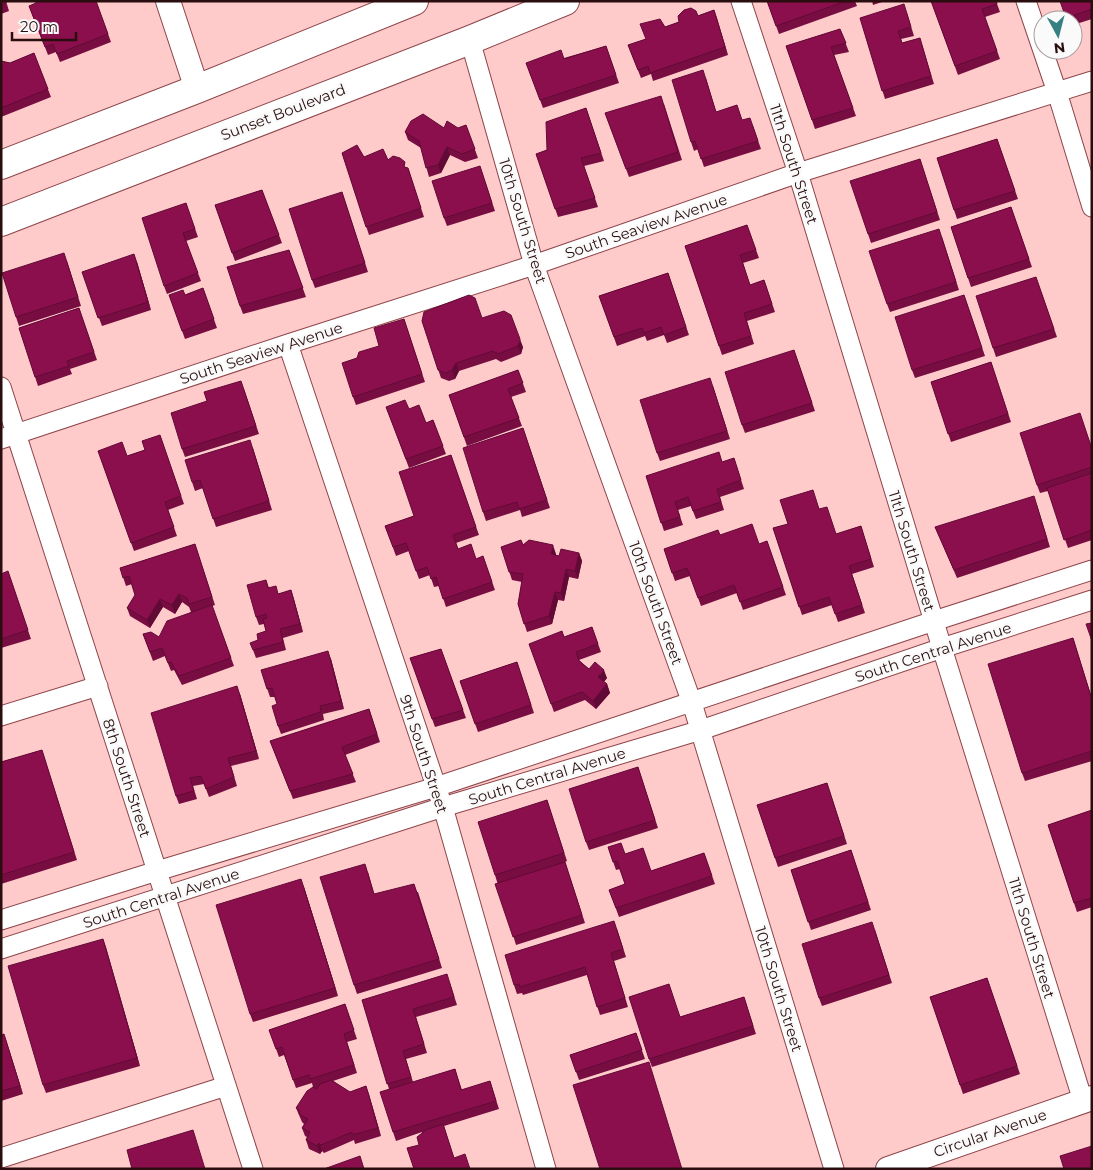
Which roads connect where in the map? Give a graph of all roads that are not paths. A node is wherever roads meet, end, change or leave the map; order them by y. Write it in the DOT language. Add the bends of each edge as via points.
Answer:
graph roads {
  1 [pos="168,1"];
  2 [pos="414,1"];
  3 [pos="565,1"];
  4 [pos="741,1"];
  5 [pos="1026,1"];
  6 [pos="470,40"];
  7 [pos="1092,81"];
  8 [pos="197,88"];
  9 [pos="1057,92"];
  10 [pos="1,166"];
  11 [pos="798,173"];
  12 [pos="1092,207"];
  13 [pos="1,222"];
  14 [pos="534,264"];
  15 [pos="288,344"];
  16 [pos="1,387"];
  17 [pos="9,436"];
  18 [pos="1092,570"];
  19 [pos="1092,600"];
  20 [pos="934,621"];
  21 [pos="942,648"];
  22 [pos="98,686"];
  23 [pos="692,703"];
  24 [pos="1,716"];
  25 [pos="701,730"];
  26 [pos="436,788"];
  27 [pos="443,808"];
  28 [pos="158,871"];
  29 [pos="165,896"];
  30 [pos="1,920"];
  31 [pos="1,948"];
  32 [pos="226,1086"];
  33 [pos="1087,1099"];
  34 [pos="1,1158"];
  35 [pos="253,1169"];
  36 [pos="546,1169"];
  37 [pos="834,1169"];
  38 [pos="888,1169"];
  1 -- 8 [label="street"];
  2 -- 8 [label="main road"];
  3 -- 6 [label="main road, Sunset Boulevard"];
  4 -- 11 [label="street, 11th South Street"];
  5 -- 9 [label="street"];
  6 -- 13 [label="main road, Sunset Boulevard"];
  6 -- 14 [label="street, 10th South Street"];
  7 -- 9 [label="street, South Seaview Avenue"];
  8 -- 10 [label="main road"];
  9 -- 11 [label="street, South Seaview Avenue"];
  9 -- 12 [label="street"];
  11 -- 14 [label="street, South Seaview Avenue"];
  11 -- 20 [label="street, 11th South Street"];
  14 -- 15 [label="street, South Seaview Avenue"];
  14 -- 23 [label="street, 10th South Street"];
  15 -- 17 [label="street, South Seaview Avenue"];
  15 -- 26 [label="street, 9th South Street"];
  16 -- 17 [label="street, 8th South Street"];
  17 -- 22 [label="street, 8th South Street"];
  18 -- 20 [label="street"];
  19 -- 21 [label="street, South Central Avenue"];
  20 -- 21 [label="street, 11th South Street"];
  20 -- 23 [label="street"];
  21 -- 25 [label="street, South Central Avenue"];
  21 -- 33 [label="street, 11th South Street"];
  22 -- 24 [label="street"];
  22 -- 28 [label="street, 8th South Street"];
  23 -- 25 [label="street, 10th South Street"];
  23 -- 26 [label="street"];
  25 -- 27 [label="street, South Central Avenue"];
  25 -- 37 [label="street, 10th South Street"];
  26 -- 27 [label="street, 9th South Street"];
  26 -- 28 [label="street"];
  27 -- 29 [label="street, South Central Avenue"];
  27 -- 36 [label="street, 9th South Street"];
  28 -- 29 [label="street, 8th South Street"];
  28 -- 30 [label="street"];
  29 -- 31 [label="street, South Central Avenue"];
  29 -- 32 [label="street, 8th South Street"];
  32 -- 34 [label="street"];
  32 -- 35 [label="street, 8th South Street"];
  33 -- 38 [label="street, Circular Avenue"];
}
